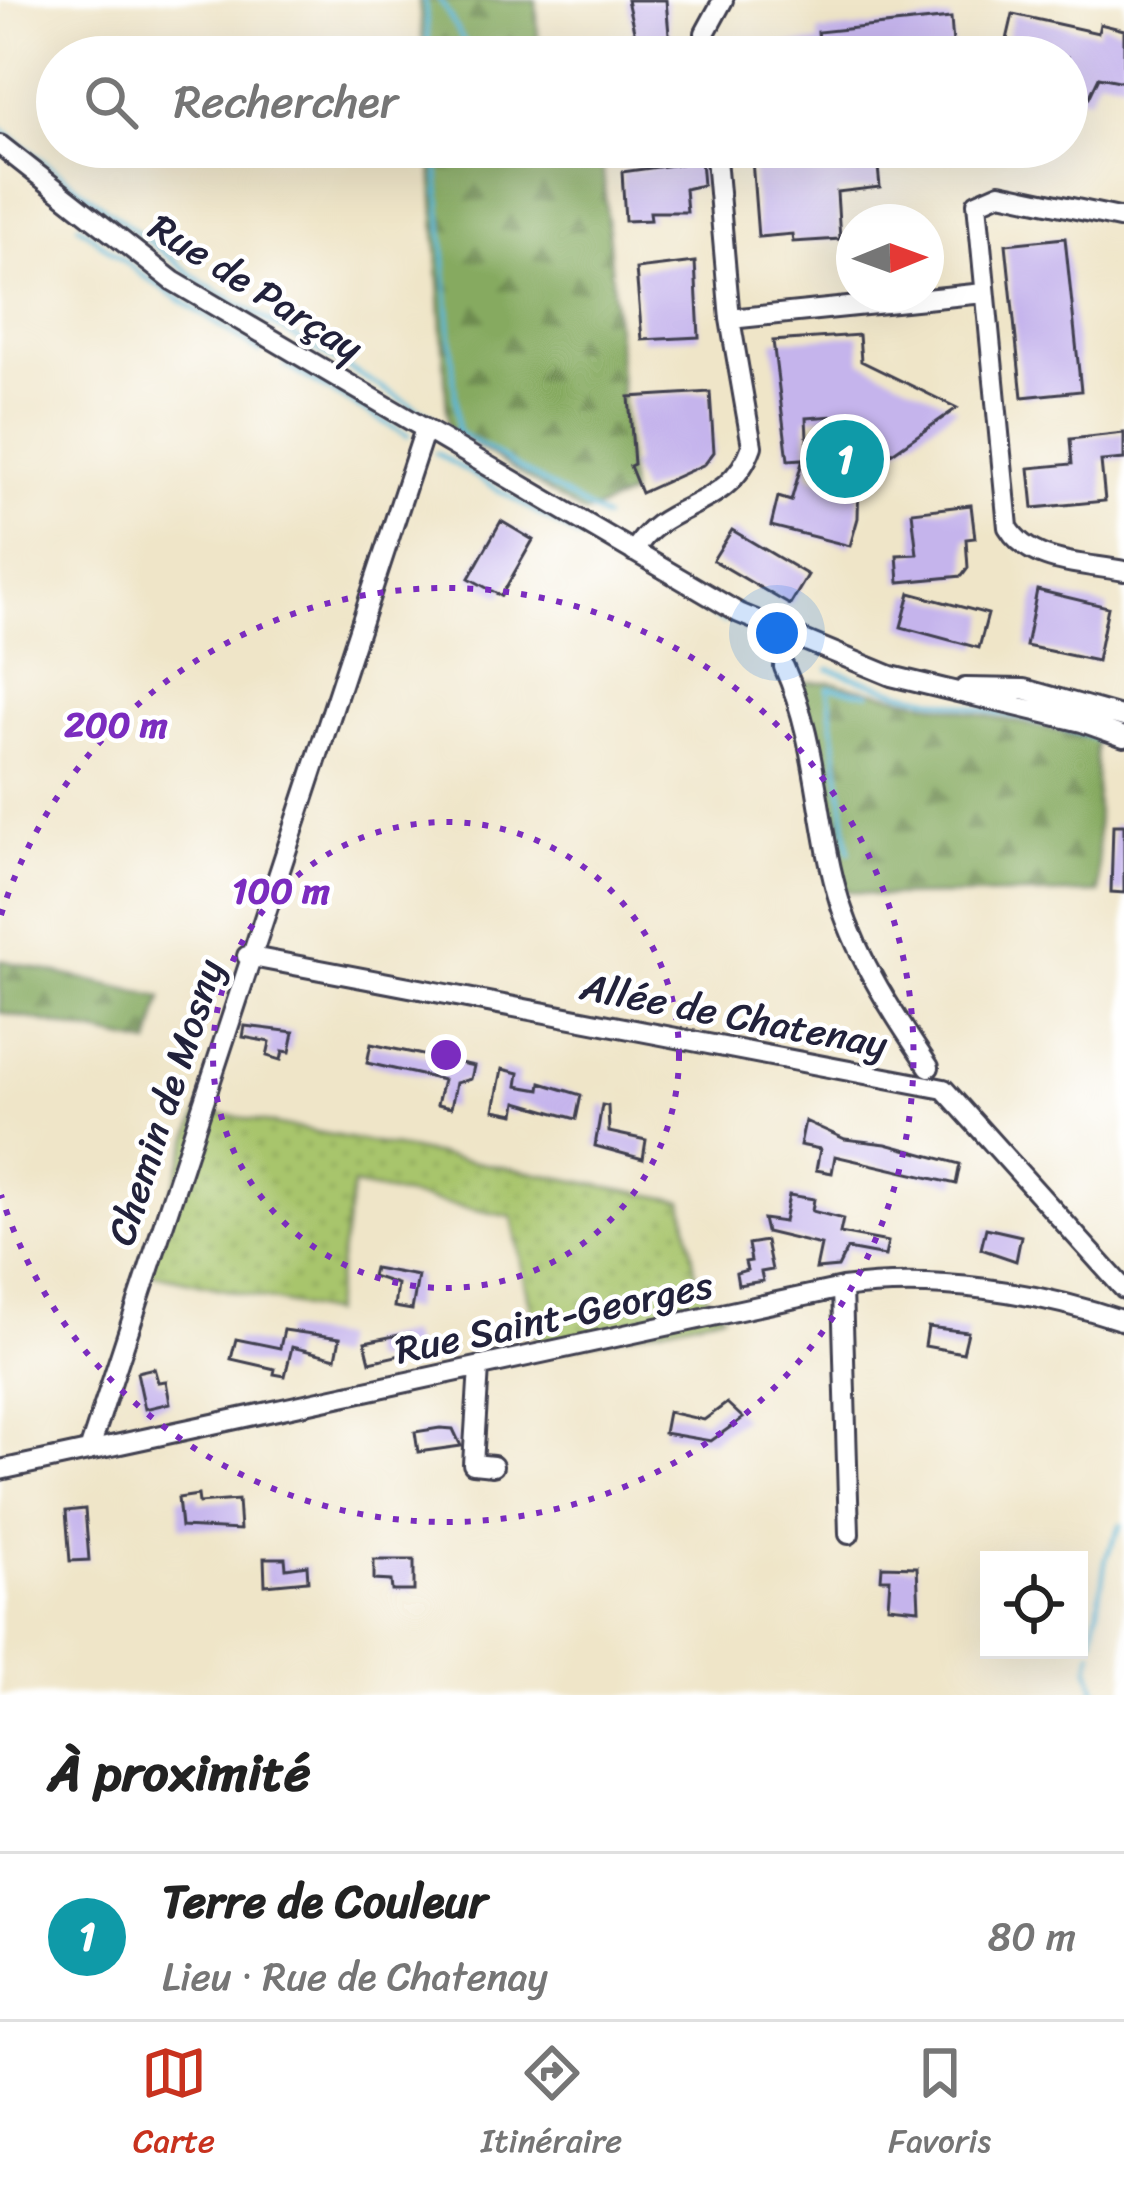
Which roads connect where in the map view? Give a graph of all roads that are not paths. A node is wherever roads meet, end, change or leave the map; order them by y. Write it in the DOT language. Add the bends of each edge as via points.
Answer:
graph roads {
  1 [pos="723,0"];
  2 [pos="705,36"];
  3 [pos="0,146"];
  4 [pos="717,168"];
  5 [pos="1124,219"];
  6 [pos="984,293"];
  7 [pos="730,319"];
  8 [pos="424,433"];
  9 [pos="634,552"];
  10 [pos="1124,571"];
  11 [pos="784,667"];
  12 [pos="930,686"];
  13 [pos="1121,710"];
  14 [pos="1124,733"];
  15 [pos="248,956"];
  16 [pos="935,1076"];
  17 [pos="842,1288"];
  18 [pos="1124,1289"];
  19 [pos="1124,1321"];
  20 [pos="479,1367"];
  21 [pos="89,1451"];
  22 [pos="493,1466"];
  23 [pos="0,1470"];
  24 [pos="849,1534"];
  1 -- 2 [label="street"];
  3 -- 8 [label="street, Rue de Parçay" via="173,281"];
  4 -- 7 [label="street"];
  5 -- 6 [label="street" via="1000,193 976,203"];
  6 -- 7 [label="street"];
  6 -- 10 [label="street" via="1008,527 1039,555"];
  7 -- 9 [label="street" via="752,436 746,464 726,489 646,531"];
  8 -- 9 [label="street, Rue de Parçay"];
  8 -- 15 [label="street, Chemin de Mosny"];
  9 -- 12 [label="street, Rue de Parçay" via="802,643"];
  11 -- 16 [label="street" via="840,904 864,960"];
  12 -- 13 [label="street" via="1024,689"];
  12 -- 14 [label="street"];
  15 -- 16 [label="street, Allée de Chatenay"];
  15 -- 21 [label="street, Chemin de Mosny"];
  16 -- 18 [label="street"];
  17 -- 19 [label="street, Rue Saint-Georges" via="952,1285"];
  17 -- 20 [label="street, Rue Saint-Georges"];
  17 -- 24 [label="street"];
  20 -- 21 [label="street, Rue Saint-Georges"];
  20 -- 22 [label="street" via="473,1464"];
  21 -- 23 [label="street, Rue Saint-Georges"];
}
